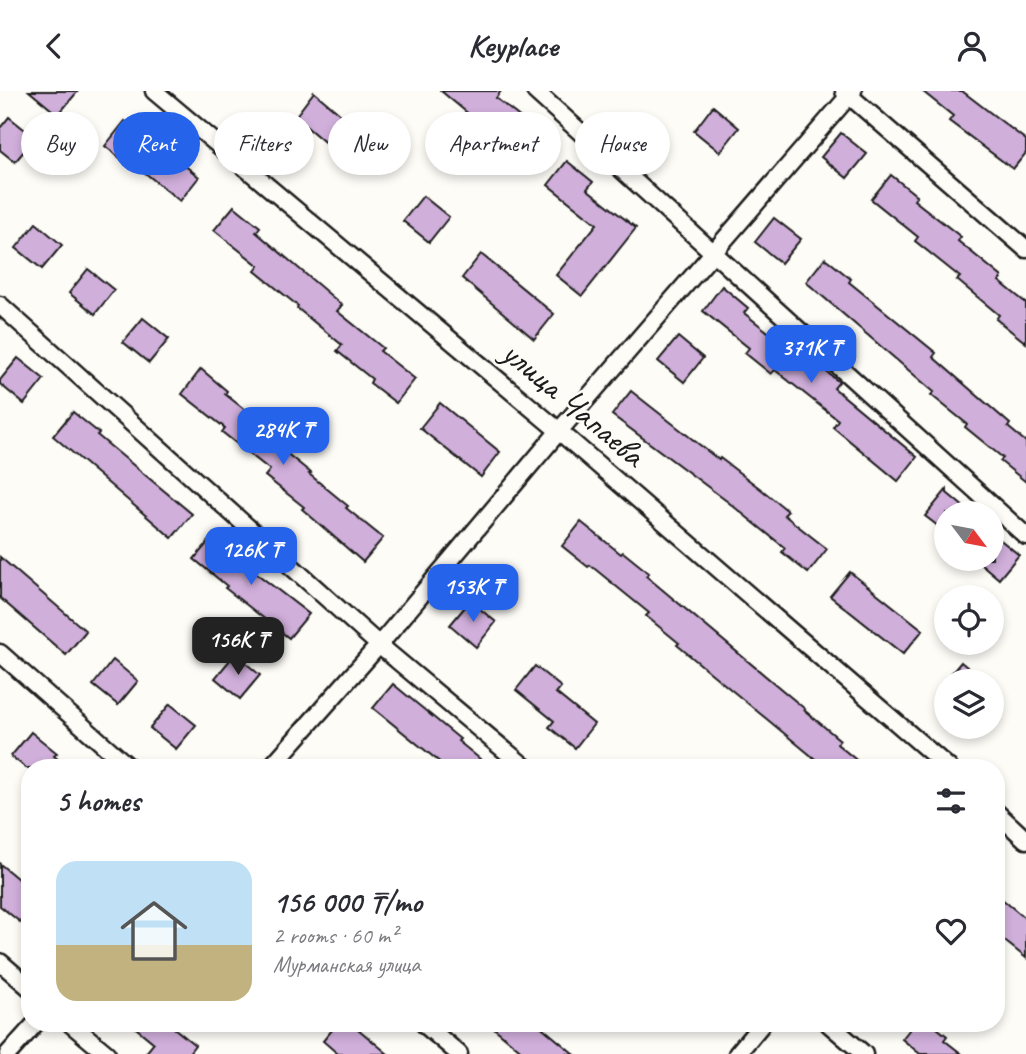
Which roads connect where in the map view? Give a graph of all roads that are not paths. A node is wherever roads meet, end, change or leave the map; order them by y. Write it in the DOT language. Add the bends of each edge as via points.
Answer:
graph roads {
  1 [pos="154,91"];
  2 [pos="535,91"];
  3 [pos="849,93"];
  4 [pos="1026,249"];
  5 [pos="712,253"];
  6 [pos="0,305"];
  7 [pos="559,431"];
  8 [pos="1026,535"];
  9 [pos="379,645"];
  10 [pos="0,653"];
  11 [pos="120,759"];
  12 [pos="278,759"];
  13 [pos="515,759"];
  14 [pos="939,759"];
  15 [pos="1005,820"];
  16 [pos="1026,840"];
  17 [pos="0,961"];
  18 [pos="21,980"];
  19 [pos="28,1032"];
  20 [pos="81,1032"];
  21 [pos="433,1032"];
  22 [pos="755,1032"];
  23 [pos="838,1032"];
  24 [pos="8,1054"];
  25 [pos="107,1054"];
  26 [pos="459,1054"];
  27 [pos="737,1054"];
  28 [pos="863,1054"];
  1 -- 7 [label="street, улица Чапаева"];
  2 -- 5 [label="street"];
  3 -- 4 [label="street"];
  3 -- 5 [label="street"];
  5 -- 7 [label="street"];
  5 -- 8 [label="street"];
  6 -- 9 [label="street"];
  7 -- 9 [label="street"];
  7 -- 14 [label="street, улица Чапаева"];
  9 -- 12 [label="street"];
  9 -- 13 [label="street"];
  10 -- 11 [label="street"];
  15 -- 16 [label="street"];
  17 -- 18 [label="street"];
  19 -- 24 [label="street"];
  20 -- 25 [label="street"];
  21 -- 26 [label="street"];
  22 -- 27 [label="street"];
  23 -- 28 [label="street"];
}
